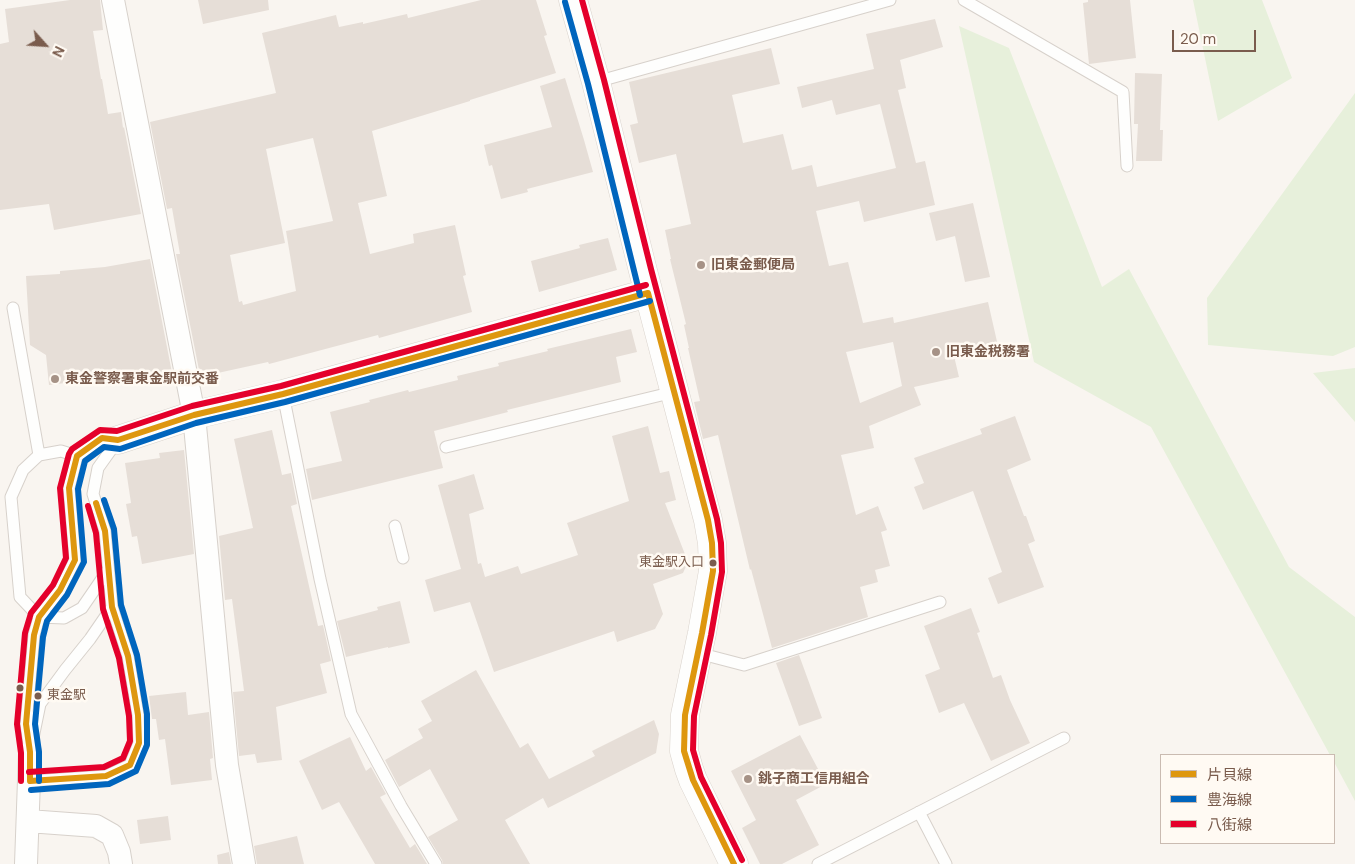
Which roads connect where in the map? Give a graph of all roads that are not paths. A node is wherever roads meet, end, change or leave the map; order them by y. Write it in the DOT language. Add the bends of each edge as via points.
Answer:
graph roads {
  1 [pos="113,0"];
  2 [pos="573,0"];
  3 [pos="890,0"];
  4 [pos="964,0"];
  5 [pos="596,82"];
  6 [pos="1127,166"];
  7 [pos="648,293"];
  8 [pos="13,308"];
  9 [pos="674,392"];
  10 [pos="283,394"];
  11 [pos="194,415"];
  12 [pos="118,440"];
  13 [pos="446,446"];
  14 [pos="39,455"];
  15 [pos="77,456"];
  16 [pos="395,526"];
  17 [pos="403,558"];
  18 [pos="108,570"];
  19 [pos="940,602"];
  20 [pos="112,607"];
  21 [pos="39,617"];
  22 [pos="698,653"];
  23 [pos="1064,738"];
  24 [pos="30,752"];
  25 [pos="30,781"];
  26 [pos="919,812"];
  27 [pos="28,821"];
  28 [pos="26,864"];
  29 [pos="121,864"];
  30 [pos="244,864"];
  31 [pos="436,864"];
  32 [pos="734,864"];
  33 [pos="818,864"];
  34 [pos="946,864"];
  1 -- 11 [label="street"];
  2 -- 5 [label="main road"];
  3 -- 5 [label="lane"];
  4 -- 6 [label="lane" via="1123,92"];
  5 -- 7 [label="main road"];
  7 -- 9 [label="main road"];
  7 -- 10 [label="main road"];
  8 -- 14 [label="lane"];
  9 -- 13 [label="lane"];
  9 -- 22 [label="main road" via="712,543 713,571"];
  10 -- 11 [label="main road"];
  10 -- 31 [label="lane" via="351,714"];
  11 -- 12 [label="main road"];
  11 -- 30 [label="street" via="227,765"];
  12 -- 15 [label="lane" via="102,438"];
  12 -- 18 [label="lane" via="98,468 93,494 105,531"];
  14 -- 15 [label="lane" via="61,451"];
  14 -- 21 [label="lane" via="24,470 11,497 20,597"];
  15 -- 21 [label="lane" via="68,488 75,560 60,590"];
  16 -- 17 [label="lane"];
  18 -- 20 [label="lane"];
  18 -- 21 [label="lane" via="82,608 64,618"];
  19 -- 22 [label="lane" via="744,665"];
  20 -- 24 [label="lane" via="40,704"];
  20 -- 25 [label="lane" via="128,656 138,715 139,743 130,765 106,776"];
  21 -- 24 [label="lane" via="34,635 26,724"];
  22 -- 32 [label="main road" via="685,715 684,751 693,780"];
  23 -- 26 [label="lane"];
  24 -- 25 [label="street"];
  25 -- 27 [label="street"];
  26 -- 33 [label="lane"];
  26 -- 34 [label="lane"];
  27 -- 28 [label="street"];
  27 -- 29 [label="street" via="96,826 112,835 120,852"];
}
